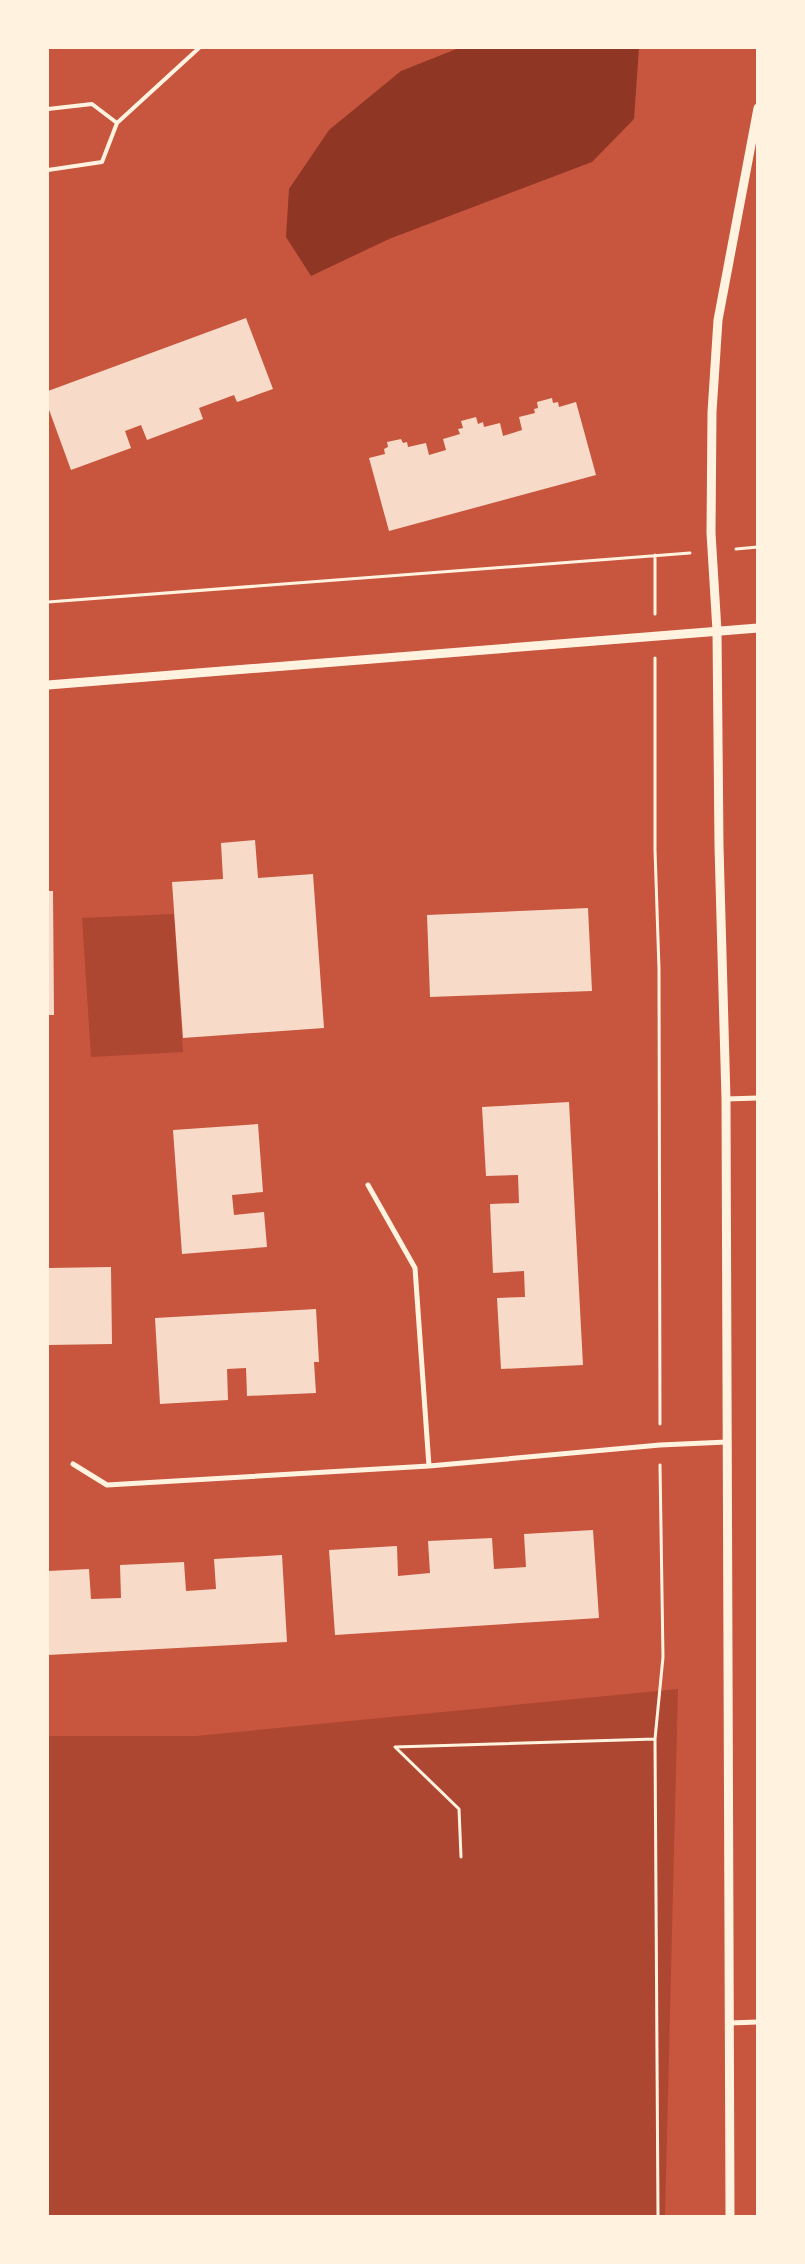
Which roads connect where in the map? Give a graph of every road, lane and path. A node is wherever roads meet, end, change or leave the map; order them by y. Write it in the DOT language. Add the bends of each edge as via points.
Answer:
graph roads {
  1 [pos="199,48"];
  2 [pos="758,108"];
  3 [pos="48,109"];
  4 [pos="117,123"];
  5 [pos="48,170"];
  6 [pos="662,554"];
  7 [pos="655,555"];
  8 [pos="654,574"];
  9 [pos="48,602"];
  10 [pos="758,628"];
  11 [pos="717,631"];
  12 [pos="48,684"];
  13 [pos="758,1098"];
  14 [pos="726,1099"];
  15 [pos="368,1185"];
  16 [pos="727,1442"];
  17 [pos="73,1464"];
  18 [pos="429,1466"];
  19 [pos="654,1739"];
  20 [pos="461,1857"];
  21 [pos="758,2022"];
  22 [pos="729,2023"];
  23 [pos="730,2216"];
  1 -- 4 [label="lane"];
  2 -- 11 [label="street" via="718,320 712,412 712,524"];
  3 -- 4 [label="lane" via="92,104"];
  4 -- 5 [label="lane" via="102,162"];
  6 -- 7 [label="path"];
  7 -- 8 [label="path"];
  7 -- 9 [label="path"];
  10 -- 11 [label="street"];
  11 -- 12 [label="street"];
  11 -- 14 [label="street"];
  13 -- 14 [label="street"];
  14 -- 16 [label="street"];
  15 -- 18 [label="street" via="415,1268"];
  16 -- 18 [label="street"];
  16 -- 22 [label="street"];
  17 -- 18 [label="street" via="107,1485"];
  19 -- 20 [label="path" via="395,1747 459,1809"];
  21 -- 22 [label="street"];
  22 -- 23 [label="street"];
}
